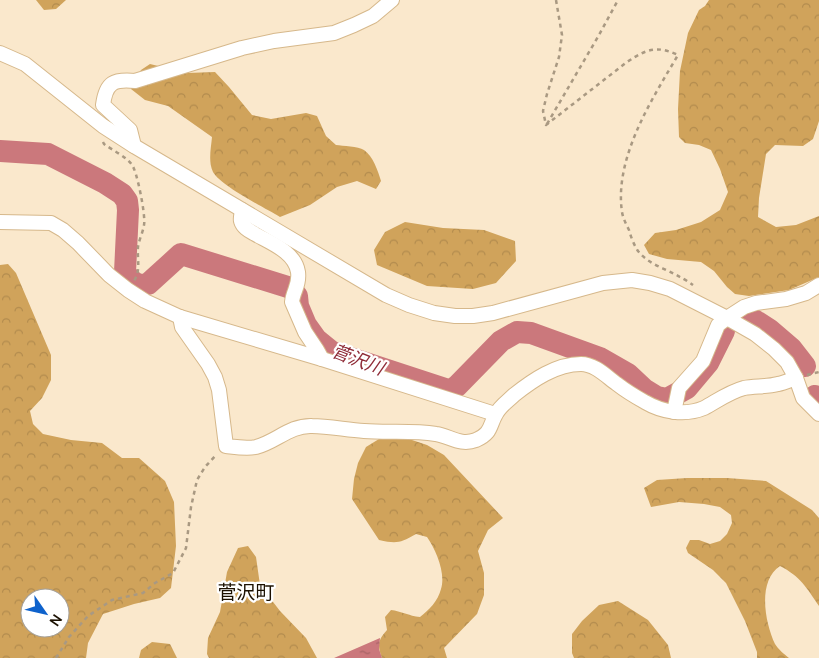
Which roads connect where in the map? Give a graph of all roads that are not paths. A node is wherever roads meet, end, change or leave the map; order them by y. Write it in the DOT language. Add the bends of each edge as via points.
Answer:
graph roads {
  1 [pos="392,0"];
  2 [pos="0,53"];
  3 [pos="134,146"];
  4 [pos="242,210"];
  5 [pos="0,222"];
  6 [pos="819,285"];
  7 [pos="180,317"];
  8 [pos="727,318"];
  9 [pos="322,359"];
  10 [pos="796,378"];
  11 [pos="676,400"];
  12 [pos="495,414"];
  13 [pos="819,414"];
  1 -- 3 [label="street" via="373,16 334,33 250,46 135,81 120,80 109,86 103,105 130,130"];
  2 -- 3 [label="street" via="25,64 103,126"];
  3 -- 4 [label="street"];
  4 -- 8 [label="street" via="386,295 434,313 473,316 493,313 603,283 632,280 670,289"];
  4 -- 9 [label="street" via="240,220 244,228 287,253 296,262 299,273 292,302"];
  5 -- 7 [label="street" via="51,223 78,243 122,285 144,300"];
  6 -- 8 [label="street" via="786,299 744,307"];
  7 -- 9 [label="street"];
  7 -- 12 [label="street" via="182,328 215,377 226,446 255,447 290,430 310,425 437,434 461,442 475,440 484,434 491,428"];
  8 -- 10 [label="street" via="774,349 788,362"];
  8 -- 11 [label="street" via="718,326 703,361"];
  9 -- 12 [label="street"];
  10 -- 11 [label="street" via="744,388 686,412"];
  10 -- 13 [label="street" via="803,398"];
  11 -- 12 [label="street" via="658,409 594,367 583,364 566,366 532,381"];
}
